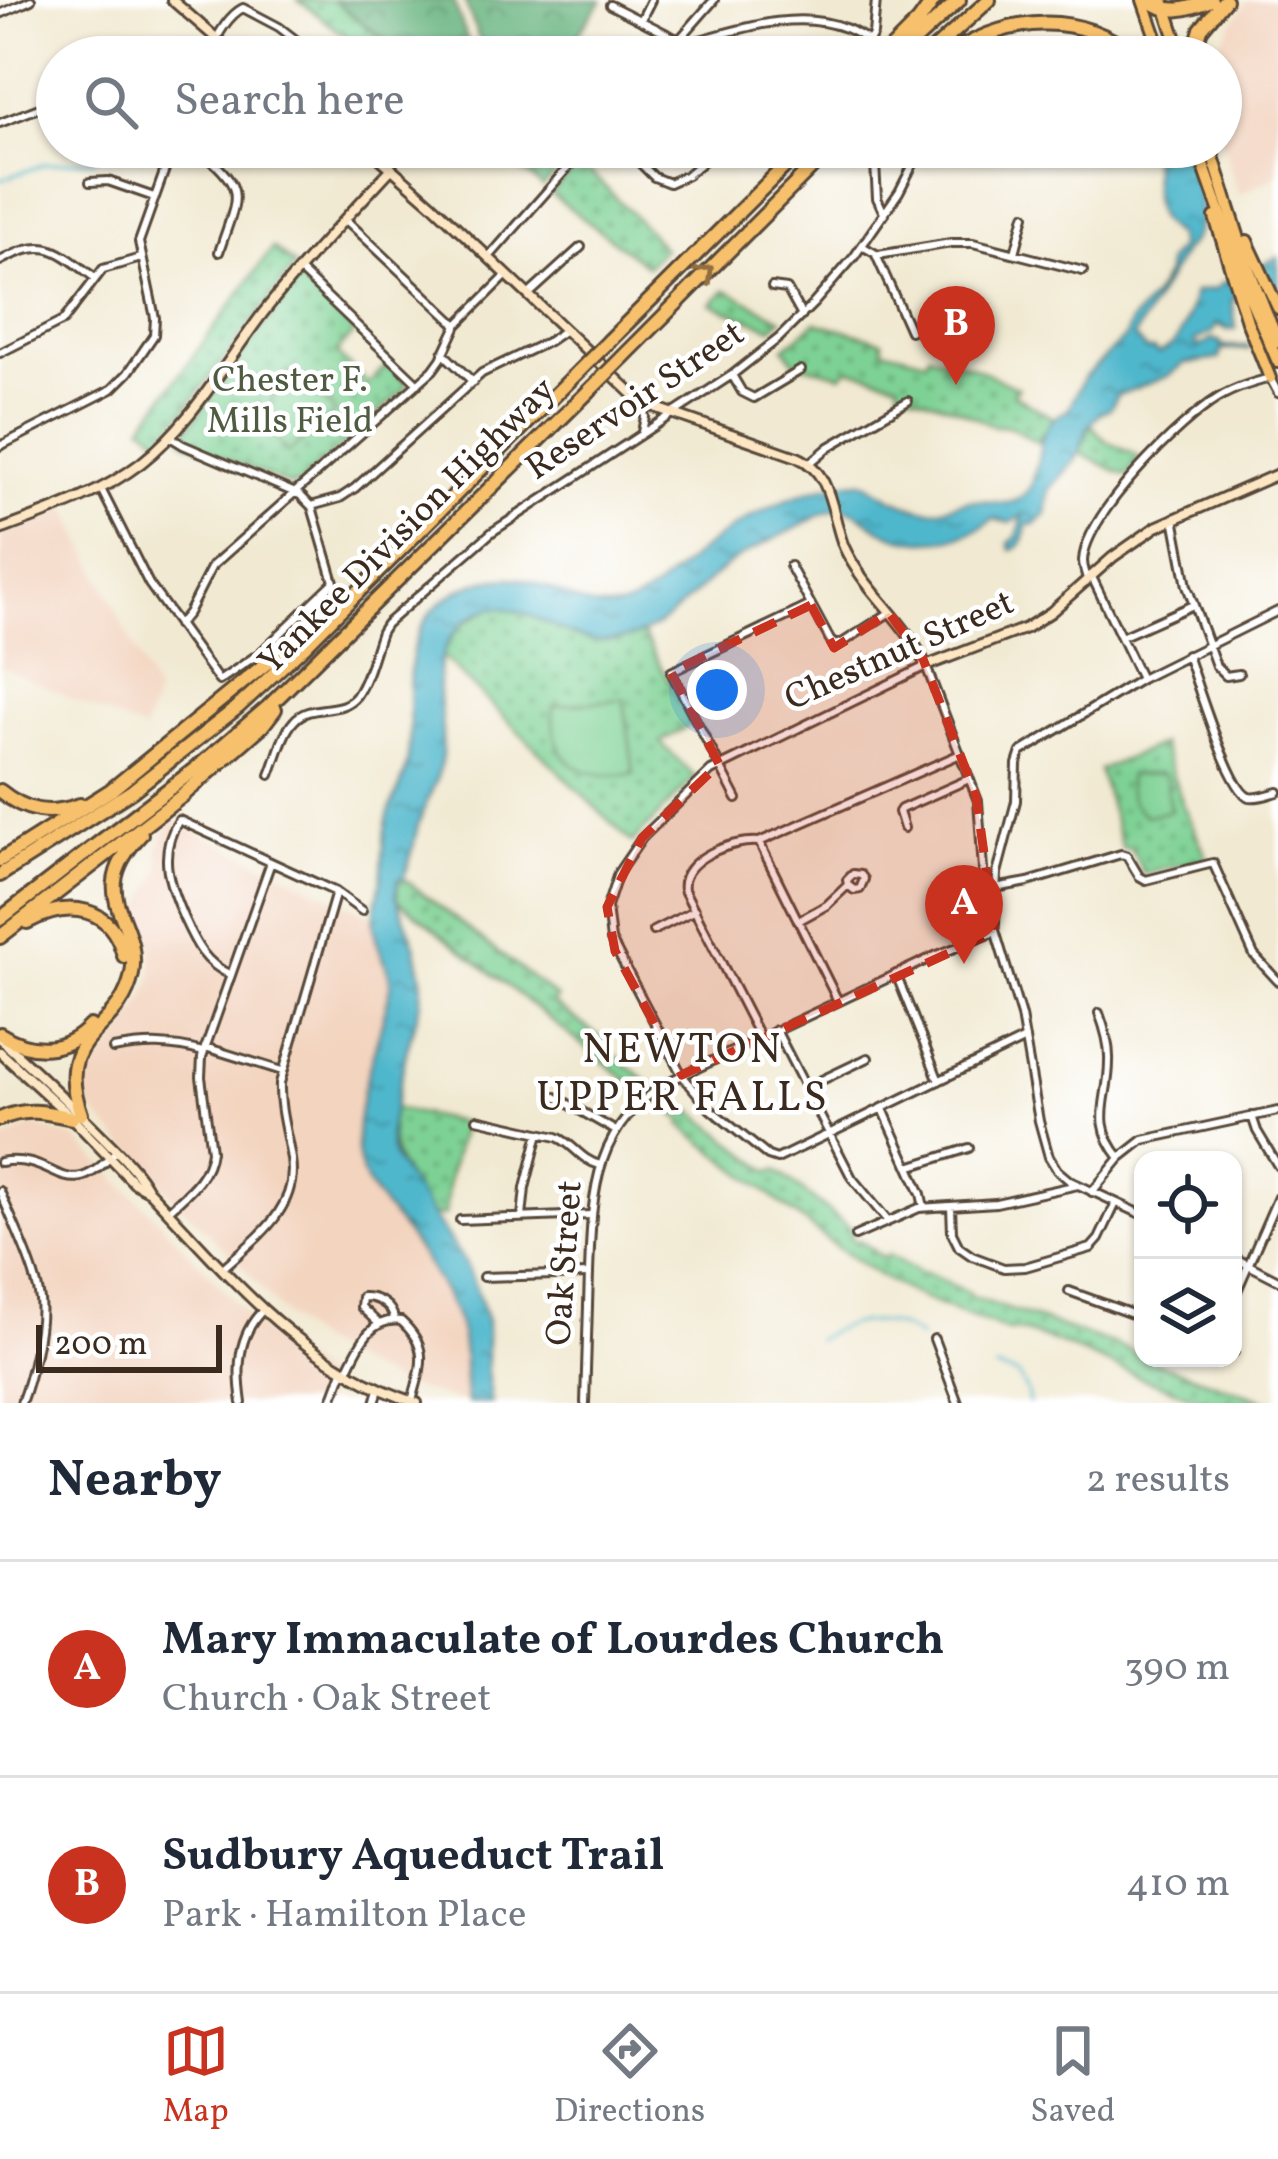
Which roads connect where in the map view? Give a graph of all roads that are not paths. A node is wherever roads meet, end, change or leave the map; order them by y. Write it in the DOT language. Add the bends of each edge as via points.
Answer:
graph roads {
  1 [pos="31,0"];
  2 [pos="172,0"];
  3 [pos="650,0"];
  4 [pos="714,0"];
  5 [pos="876,0"];
  6 [pos="934,0"];
  7 [pos="959,0"];
  8 [pos="989,0"];
  9 [pos="1146,0"];
  10 [pos="1211,0"];
  11 [pos="1225,0"];
  12 [pos="610,5"];
  13 [pos="1164,5"];
  14 [pos="0,14"];
  15 [pos="641,20"];
  16 [pos="215,36"];
  17 [pos="218,36"];
  18 [pos="291,36"];
  19 [pos="668,36"];
  20 [pos="683,36"];
  21 [pos="722,36"];
  22 [pos="861,36"];
  23 [pos="871,36"];
  24 [pos="904,36"];
  25 [pos="920,36"];
  26 [pos="949,36"];
  27 [pos="984,36"];
  28 [pos="1102,36"];
  29 [pos="1157,36"];
  30 [pos="1175,36"];
  31 [pos="1199,36"];
  32 [pos="36,109"];
  33 [pos="0,123"];
  34 [pos="165,168"];
  35 [pos="220,168"];
  36 [pos="392,168"];
  37 [pos="567,168"];
  38 [pos="645,168"];
  39 [pos="695,168"];
  40 [pos="783,168"];
  41 [pos="811,168"];
  42 [pos="875,168"];
  43 [pos="910,168"];
  44 [pos="1204,168"];
  45 [pos="1218,168"];
  46 [pos="90,182"];
  47 [pos="154,197"];
  48 [pos="885,214"];
  49 [pos="1025,215"];
  50 [pos="345,219"];
  51 [pos="862,246"];
  52 [pos="581,248"];
  53 [pos="219,252"];
  54 [pos="1016,253"];
  55 [pos="876,254"];
  56 [pos="489,257"];
  57 [pos="141,258"];
  58 [pos="0,261"];
  59 [pos="1244,268"];
  60 [pos="299,270"];
  61 [pos="1083,271"];
  62 [pos="508,275"];
  63 [pos="94,278"];
  64 [pos="772,287"];
  65 [pos="1253,293"];
  66 [pos="528,295"];
  67 [pos="1278,308"];
  68 [pos="802,316"];
  69 [pos="457,326"];
  70 [pos="565,330"];
  71 [pos="910,331"];
  72 [pos="1278,342"];
  73 [pos="0,353"];
  74 [pos="443,353"];
  75 [pos="1277,360"];
  76 [pos="800,370"];
  77 [pos="732,375"];
  78 [pos="1274,377"];
  79 [pos="472,382"];
  80 [pos="418,384"];
  81 [pos="1278,393"];
  82 [pos="641,400"];
  83 [pos="908,401"];
  84 [pos="672,413"];
  85 [pos="641,434"];
  86 [pos="170,437"];
  87 [pos="0,446"];
  88 [pos="810,463"];
  89 [pos="1278,475"];
  90 [pos="100,489"];
  91 [pos="296,493"];
  92 [pos="311,506"];
  93 [pos="1174,518"];
  94 [pos="0,530"];
  95 [pos="790,566"];
  96 [pos="1089,577"];
  97 [pos="360,590"];
  98 [pos="811,605"];
  99 [pos="1193,605"];
  100 [pos="1278,611"];
  101 [pos="889,613"];
  102 [pos="178,625"];
  103 [pos="1120,637"];
  104 [pos="1208,645"];
  105 [pos="1187,656"];
  106 [pos="926,666"];
  107 [pos="1239,674"];
  108 [pos="1141,680"];
  109 [pos="296,681"];
  110 [pos="958,755"];
  111 [pos="720,766"];
  112 [pos="270,775"];
  113 [pos="128,776"];
  114 [pos="969,779"];
  115 [pos="0,791"];
  116 [pos="1278,792"];
  117 [pos="737,800"];
  118 [pos="166,809"];
  119 [pos="904,828"];
  120 [pos="759,842"];
  121 [pos="0,860"];
  122 [pos="272,862"];
  123 [pos="0,875"];
  124 [pos="848,885"];
  125 [pos="995,888"];
  126 [pos="336,892"];
  127 [pos="694,910"];
  128 [pos="362,911"];
  129 [pos="0,919"];
  130 [pos="798,921"];
  131 [pos="653,931"];
  132 [pos="995,932"];
  133 [pos="0,938"];
  134 [pos="896,974"];
  135 [pos="231,975"];
  136 [pos="1278,981"];
  137 [pos="838,1001"];
  138 [pos="1099,1013"];
  139 [pos="776,1030"];
  140 [pos="0,1036"];
  141 [pos="760,1038"];
  142 [pos="1026,1039"];
  143 [pos="113,1049"];
  144 [pos="204,1050"];
  145 [pos="0,1052"];
  146 [pos="868,1058"];
  147 [pos="282,1072"];
  148 [pos="682,1075"];
  149 [pos="939,1081"];
  150 [pos="805,1088"];
  151 [pos="556,1097"];
  152 [pos="883,1109"];
  153 [pos="1278,1111"];
  154 [pos="76,1116"];
  155 [pos="1252,1116"];
  156 [pos="0,1119"];
  157 [pos="478,1119"];
  158 [pos="616,1131"];
  159 [pos="539,1133"];
  160 [pos="829,1136"];
  161 [pos="969,1148"];
  162 [pos="113,1154"];
  163 [pos="1120,1158"];
  164 [pos="0,1162"];
  165 [pos="600,1165"];
  166 [pos="1278,1166"];
  167 [pos="909,1167"];
  168 [pos="1057,1170"];
  169 [pos="1078,1185"];
  170 [pos="1053,1190"];
  171 [pos="0,1191"];
  172 [pos="1093,1192"];
  173 [pos="1278,1197"];
  174 [pos="1116,1203"];
  175 [pos="951,1206"];
  176 [pos="924,1207"];
  177 [pos="168,1211"];
  178 [pos="1134,1211"];
  179 [pos="591,1215"];
  180 [pos="522,1218"];
  181 [pos="460,1220"];
  182 [pos="887,1220"];
  183 [pos="855,1236"];
  184 [pos="1237,1259"];
  185 [pos="1247,1264"];
  186 [pos="223,1268"];
  187 [pos="589,1274"];
  188 [pos="483,1277"];
  189 [pos="1242,1277"];
  190 [pos="1278,1280"];
  191 [pos="1069,1291"];
  192 [pos="263,1310"];
  193 [pos="1134,1315"];
  194 [pos="394,1319"];
  195 [pos="378,1323"];
  196 [pos="934,1339"];
  197 [pos="345,1372"];
  198 [pos="379,1389"];
  199 [pos="414,1402"];
  200 [pos="21,1403"];
  201 [pos="242,1403"];
  202 [pos="331,1403"];
  203 [pos="375,1403"];
  204 [pos="585,1403"];
  205 [pos="958,1403"];
  1 -- 14 [label="street"];
  2 -- 16 [label="main road"];
  3 -- 15 [label="street"];
  4 -- 20 [label="street"];
  5 -- 23 [label="street"];
  6 -- 24 [label="highway"];
  7 -- 25 [label="highway"];
  8 -- 26 [label="highway"];
  9 -- 13 [label="highway"];
  9 -- 29 [label="highway"];
  10 -- 13 [label="highway" via="1186,9"];
  11 -- 31 [label="highway"];
  12 -- 15 [label="street"];
  13 -- 30 [label="highway"];
  15 -- 19 [label="street"];
  17 -- 18 [label="street" via="245,8"];
  21 -- 22 [label="street" via="795,20"];
  27 -- 28 [label="highway" via="1038,23"];
  32 -- 33 [label="street"];
  34 -- 47 [label="street"];
  35 -- 53 [label="street" via="235,209"];
  36 -- 50 [label="main road"];
  36 -- 56 [label="main road"];
  37 -- 56 [label="street"];
  38 -- 39 [label="street" via="665,183"];
  40 -- 97 [label="highway, Yankee Division Highway, bridge"];
  109 -- 41 [label="highway, Yankee Division Highway, one-way, bridge"];
  42 -- 48 [label="street"];
  43 -- 48 [label="street, Reservoir Street"];
  44 -- 59 [label="highway" via="1213,208"];
  45 -- 59 [label="highway"];
  46 -- 47 [label="street"];
  47 -- 57 [label="street"];
  48 -- 51 [label="street, Reservoir Street"];
  49 -- 54 [label="street"];
  50 -- 60 [label="main road"];
  50 -- 69 [label="street"];
  51 -- 55 [label="street"];
  51 -- 68 [label="street, Reservoir Street"];
  52 -- 66 [label="street"];
  54 -- 55 [label="street" via="956,243"];
  54 -- 61 [label="street"];
  55 -- 71 [label="street"];
  56 -- 62 [label="main road"];
  57 -- 63 [label="street"];
  57 -- 87 [label="street" via="155,331 128,373 104,394"];
  58 -- 63 [label="street" via="44,247"];
  59 -- 65 [label="highway"];
  59 -- 65 [label="highway"];
  60 -- 80 [label="street"];
  60 -- 86 [label="main road"];
  62 -- 66 [label="main road"];
  62 -- 69 [label="street"];
  63 -- 73 [label="street" via="60,323"];
  64 -- 68 [label="street" via="787,289"];
  65 -- 67 [label="highway"];
  65 -- 72 [label="highway"];
  65 -- 75 [label="highway"];
  65 -- 78 [label="highway"];
  66 -- 70 [label="main road"];
  68 -- 77 [label="street, Reservoir Street"];
  69 -- 74 [label="street"];
  70 -- 79 [label="street"];
  70 -- 82 [label="main road"];
  74 -- 79 [label="street"];
  74 -- 80 [label="street"];
  76 -- 77 [label="street" via="754,398"];
  77 -- 84 [label="street, Reservoir Street"];
  78 -- 81 [label="street"];
  78 -- 96 [label="street" via="1217,398 1144,461 1091,536 1083,556"];
  79 -- 92 [label="street" via="355,488"];
  80 -- 91 [label="street"];
  82 -- 84 [label="main road"];
  82 -- 85 [label="street"];
  83 -- 88 [label="street"];
  84 -- 85 [label="street, Reservoir Street"];
  84 -- 88 [label="main road"];
  85 -- 112 [label="street, Reservoir Street" via="492,532 386,624 356,695 297,717"];
  86 -- 90 [label="main road"];
  86 -- 91 [label="street"];
  88 -- 101 [label="main road" via="852,562"];
  89 -- 93 [label="main road, Chestnut Street"];
  90 -- 94 [label="main road"];
  90 -- 102 [label="street"];
  91 -- 92 [label="street"];
  91 -- 102 [label="street" via="211,567"];
  92 -- 102 [label="street" via="334,582 260,653 219,681"];
  93 -- 96 [label="main road, Chestnut Street"];
  93 -- 99 [label="street"];
  95 -- 98 [label="street"];
  96 -- 103 [label="street"];
  96 -- 106 [label="main road, Chestnut Street" via="1026,628"];
  97 -- 113 [label="highway"];
  97 -- 123 [label="highway, Yankee Division Highway" via="186,750"];
  98 -- 101 [label="street" via="835,645"];
  98 -- 111 [label="street" via="671,672"];
  99 -- 103 [label="street"];
  99 -- 104 [label="street"];
  100 -- 104 [label="street"];
  101 -- 106 [label="main road"];
  103 -- 108 [label="street"];
  104 -- 105 [label="street"];
  104 -- 107 [label="street" via="1222,674"];
  105 -- 108 [label="street"];
  105 -- 116 [label="street" via="1240,790 1254,797"];
  106 -- 110 [label="street"];
  106 -- 111 [label="street, Chestnut Street"];
  108 -- 125 [label="street" via="1021,752"];
  109 -- 118 [label="highway" via="262,726"];
  109 -- 129 [label="highway, Yankee Division Highway"];
  110 -- 114 [label="street"];
  110 -- 120 [label="street"];
  111 -- 117 [label="street"];
  111 -- 148 [label="street, Chestnut Street" via="642,838 608,902 612,946"];
  113 -- 115 [label="highway" via="58,812 26,808"];
  113 -- 121 [label="highway"];
  114 -- 119 [label="street" via="901,809"];
  114 -- 132 [label="street"];
  118 -- 133 [label="highway"];
  118 -- 154 [label="highway" via="118,871 115,896 131,975 75,1062"];
  120 -- 127 [label="street" via="731,845 688,869 682,884"];
  120 -- 130 [label="street"];
  122 -- 126 [label="street"];
  122 -- 135 [label="street"];
  122 -- 135 [label="street" via="179,820 168,843 169,884 201,953"];
  124 -- 130 [label="street"];
  125 -- 132 [label="street"];
  125 -- 136 [label="street" via="1121,854 1146,880 1213,863 1254,955"];
  126 -- 128 [label="street"];
  126 -- 147 [label="street"];
  127 -- 131 [label="street"];
  127 -- 141 [label="street"];
  130 -- 137 [label="street"];
  132 -- 134 [label="street, Oak Street"];
  132 -- 142 [label="street"];
  133 -- 140 [label="highway" via="47,913 83,910 112,929 125,963 116,993 71,1042 31,1048"];
  134 -- 137 [label="street, Oak Street"];
  134 -- 149 [label="street"];
  135 -- 144 [label="street"];
  137 -- 139 [label="street, Oak Street"];
  138 -- 163 [label="street" via="1109,1058 1103,1121"];
  139 -- 141 [label="street, Oak Street"];
  139 -- 150 [label="street"];
  140 -- 154 [label="main road"];
  141 -- 148 [label="street, Oak Street"];
  142 -- 149 [label="street"];
  142 -- 168 [label="street" via="1042,1134"];
  143 -- 144 [label="street"];
  144 -- 147 [label="street"];
  144 -- 177 [label="street" via="211,1159"];
  145 -- 154 [label="main road"];
  146 -- 150 [label="street"];
  147 -- 186 [label="street" via="290,1194"];
  148 -- 158 [label="street, Oak Street" via="653,1091"];
  148 -- 160 [label="street, Chestnut Street" via="768,1156"];
  149 -- 152 [label="street"];
  150 -- 160 [label="street"];
  151 -- 158 [label="street"];
  152 -- 160 [label="street"];
  152 -- 167 [label="street"];
  153 -- 155 [label="street"];
  154 -- 156 [label="highway" via="30,1111"];
  154 -- 162 [label="main road"];
  155 -- 163 [label="street" via="1148,1138"];
  155 -- 166 [label="street"];
  157 -- 159 [label="street"];
  158 -- 165 [label="street, Oak Street"];
  159 -- 165 [label="street"];
  159 -- 180 [label="street"];
  160 -- 182 [label="street"];
  161 -- 167 [label="street"];
  162 -- 164 [label="street" via="81,1179"];
  162 -- 177 [label="main road"];
  163 -- 172 [label="street"];
  165 -- 179 [label="street, Oak Street"];
  167 -- 176 [label="street"];
  168 -- 169 [label="street"];
  168 -- 170 [label="street"];
  169 -- 170 [label="street"];
  169 -- 172 [label="street"];
  170 -- 175 [label="street"];
  171 -- 200 [label="street" via="40,1303"];
  172 -- 174 [label="street"];
  173 -- 185 [label="street"];
  174 -- 175 [label="street" via="1091,1248 1016,1269 962,1250"];
  174 -- 178 [label="street"];
  175 -- 176 [label="street"];
  176 -- 182 [label="street"];
  177 -- 186 [label="main road"];
  179 -- 180 [label="street"];
  179 -- 187 [label="street, Oak Street"];
  180 -- 181 [label="street"];
  182 -- 183 [label="street"];
  184 -- 185 [label="street"];
  185 -- 189 [label="street"];
  185 -- 190 [label="street"];
  186 -- 192 [label="main road"];
  187 -- 188 [label="street"];
  187 -- 204 [label="street, Oak Street"];
  191 -- 193 [label="street"];
  192 -- 197 [label="main road"];
  192 -- 201 [label="street" via="240,1355"];
  194 -- 195 [label="street"];
  194 -- 195 [label="street" via="386,1305 362,1297"];
  194 -- 199 [label="street" via="412,1331 422,1354"];
  195 -- 197 [label="street"];
  196 -- 205 [label="street"];
  197 -- 198 [label="main road"];
  197 -- 202 [label="street"];
  198 -- 199 [label="main road"];
  198 -- 203 [label="street"];
}
